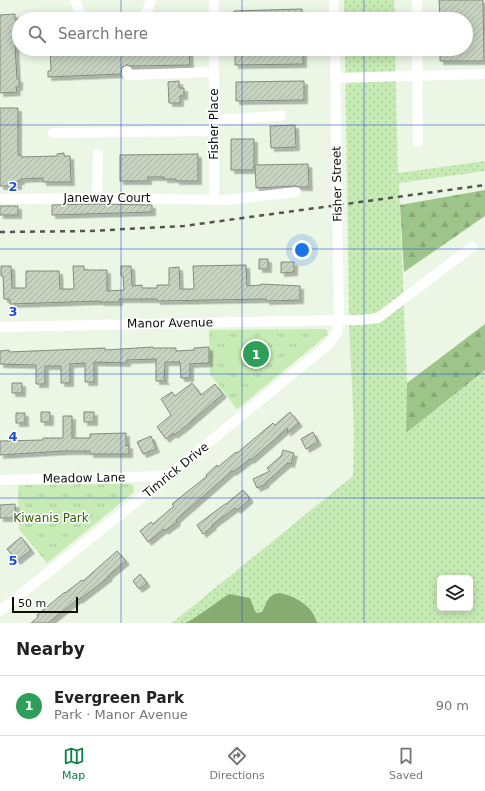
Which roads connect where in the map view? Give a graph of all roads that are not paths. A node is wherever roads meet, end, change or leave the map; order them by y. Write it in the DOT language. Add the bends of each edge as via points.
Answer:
graph roads {
  1 [pos="75,0"];
  2 [pos="151,0"];
  3 [pos="214,0"];
  4 [pos="334,0"];
  5 [pos="417,0"];
  6 [pos="79,12"];
  7 [pos="146,12"];
  8 [pos="214,12"];
  9 [pos="334,12"];
  10 [pos="417,12"];
  11 [pos="214,56"];
  12 [pos="335,56"];
  13 [pos="418,56"];
  14 [pos="127,71"];
  15 [pos="214,72"];
  16 [pos="485,74"];
  17 [pos="418,75"];
  18 [pos="335,78"];
  19 [pos="281,116"];
  20 [pos="214,120"];
  21 [pos="214,131"];
  22 [pos="53,133"];
  23 [pos="418,142"];
  24 [pos="98,154"];
  25 [pos="296,192"];
  26 [pos="97,198"];
  27 [pos="0,199"];
  28 [pos="214,199"];
  29 [pos="472,247"];
  30 [pos="339,320"];
  31 [pos="0,327"];
  32 [pos="168,476"];
  33 [pos="0,480"];
  34 [pos="0,611"];
  1 -- 6 [label="street"];
  2 -- 7 [label="street"];
  3 -- 8 [label="street"];
  4 -- 9 [label="street"];
  5 -- 10 [label="street"];
  11 -- 15 [label="street, Fisher Place"];
  12 -- 18 [label="street, Fisher Street"];
  13 -- 17 [label="street"];
  14 -- 15 [label="street" via="128,75"];
  15 -- 20 [label="street, Fisher Place"];
  16 -- 17 [label="street"];
  17 -- 18 [label="street"];
  17 -- 23 [label="street"];
  18 -- 30 [label="street, Fisher Street"];
  19 -- 20 [label="street"];
  20 -- 21 [label="street, Fisher Place"];
  21 -- 22 [label="street"];
  21 -- 28 [label="street, Fisher Place"];
  24 -- 26 [label="street"];
  25 -- 28 [label="street, Janeway Court" via="227,200"];
  26 -- 27 [label="street, Janeway Court"];
  26 -- 28 [label="street, Janeway Court"];
  29 -- 30 [label="street, Manor Avenue" via="378,318"];
  30 -- 31 [label="street, Manor Avenue"];
  30 -- 32 [label="street, Timrick Drive" via="337,333 329,344"];
  32 -- 33 [label="street, Meadow Lane"];
  32 -- 34 [label="street, Timrick Drive"];
}
